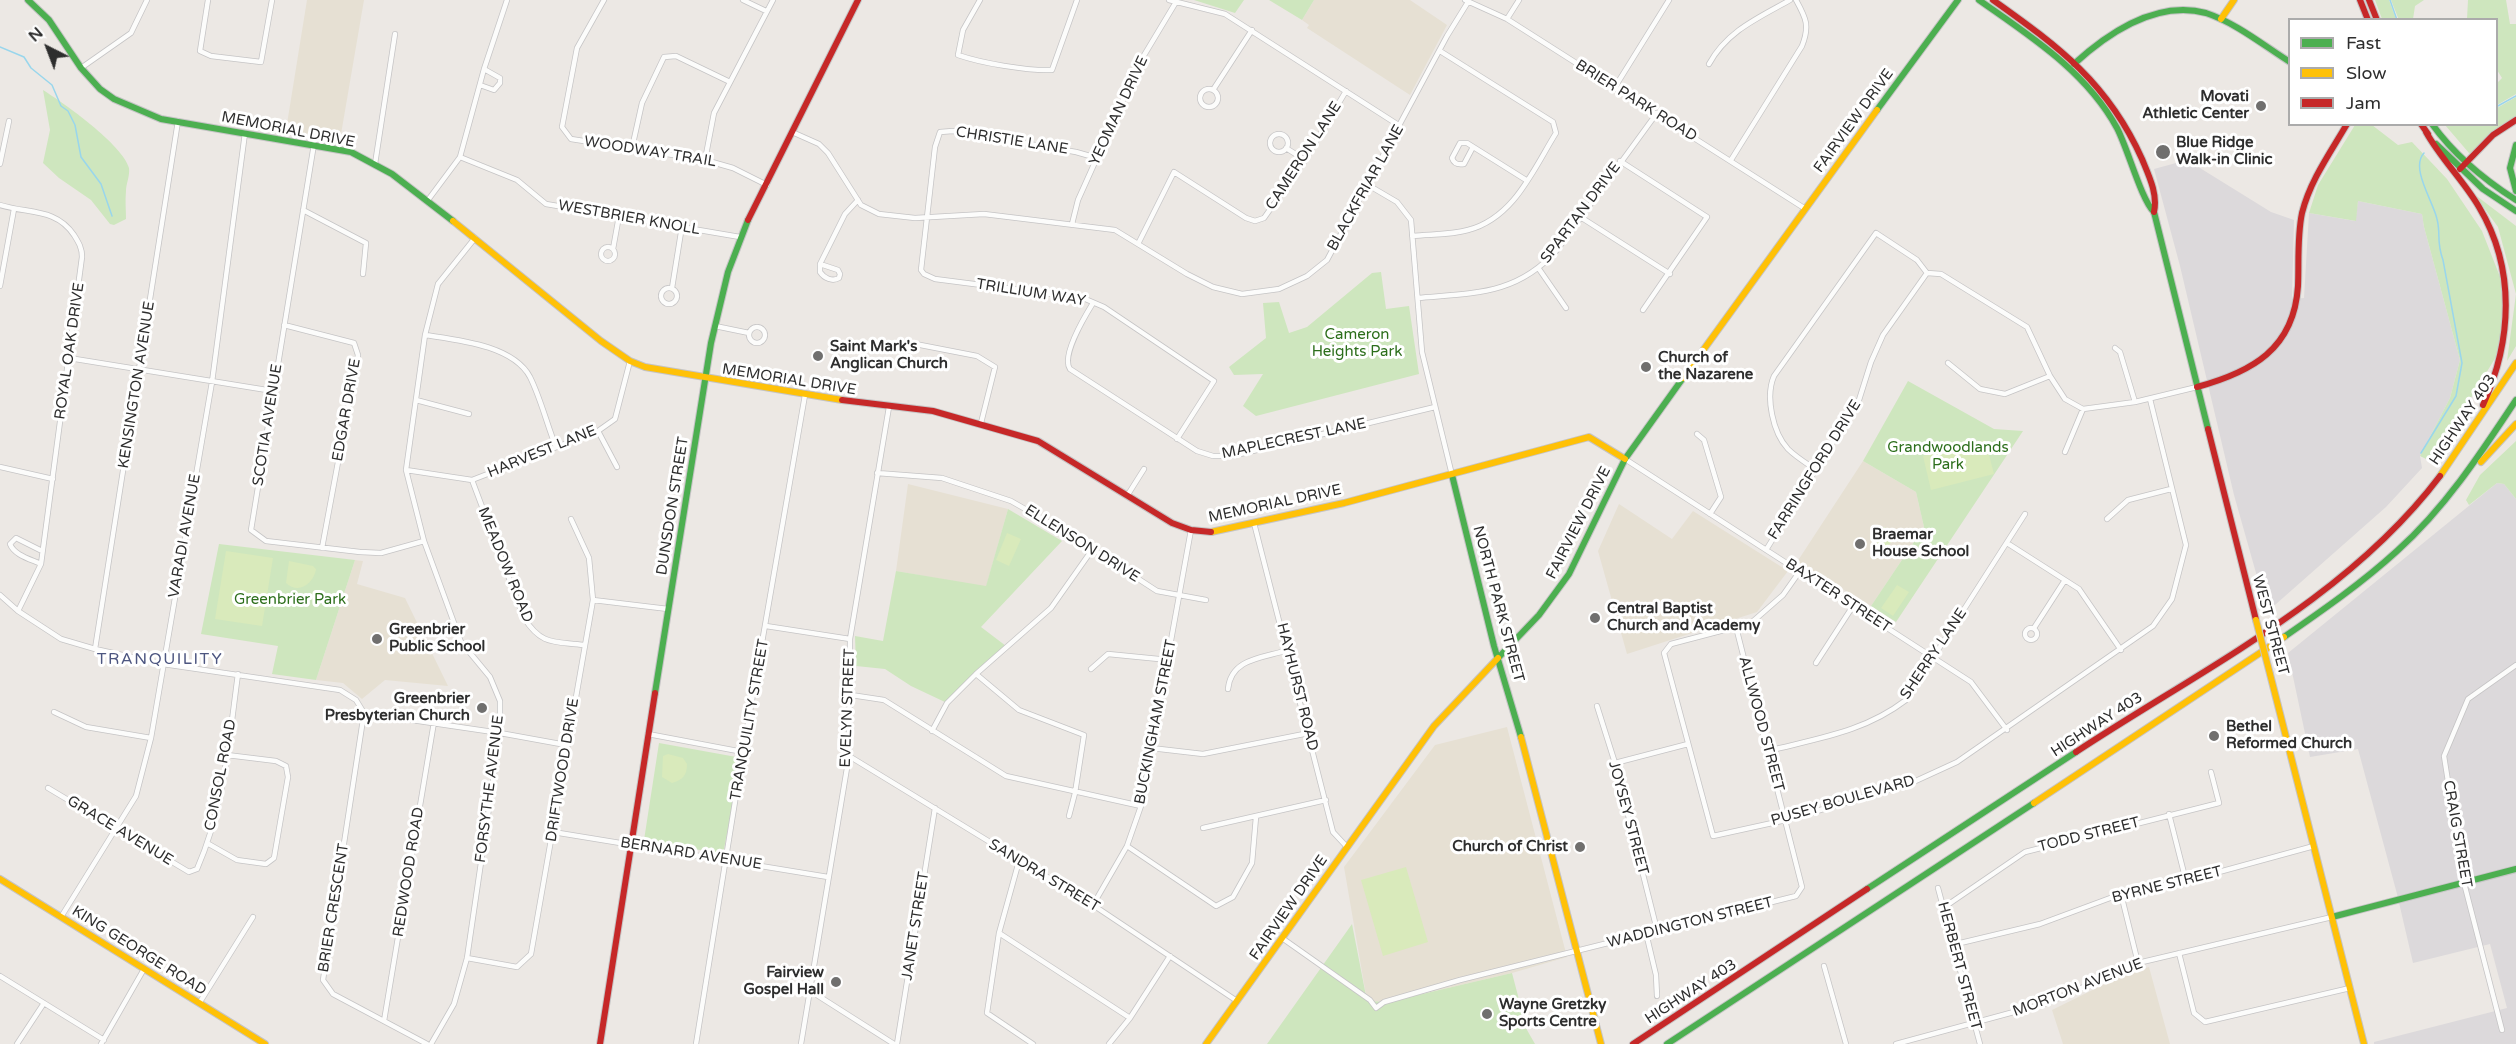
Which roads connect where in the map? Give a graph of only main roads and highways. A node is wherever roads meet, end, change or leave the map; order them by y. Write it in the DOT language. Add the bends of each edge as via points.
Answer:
graph roads {
  1 [pos="28,0"];
  2 [pos="858,0"];
  3 [pos="1958,0"];
  4 [pos="1979,0"];
  5 [pos="1994,0"];
  6 [pos="2226,0"];
  7 [pos="2234,0"];
  8 [pos="2360,0"];
  9 [pos="2369,0"];
  10 [pos="2226,9"];
  11 [pos="2367,18"];
  12 [pos="2376,18"];
  13 [pos="2221,19"];
  14 [pos="2034,29"];
  15 [pos="2028,35"];
  16 [pos="2288,61"];
  17 [pos="2076,62"];
  18 [pos="2069,68"];
  19 [pos="2516,120"];
  20 [pos="2346,126"];
  21 [pos="2422,126"];
  22 [pos="2433,126"];
  23 [pos="2426,132"];
  24 [pos="2516,145"];
  25 [pos="2463,167"];
  26 [pos="2516,191"];
  27 [pos="2516,200"];
  28 [pos="2516,211"];
  29 [pos="2154,212"];
  30 [pos="2516,363"];
  31 [pos="706,378"];
  32 [pos="2197,387"];
  33 [pos="2516,400"];
  34 [pos="2516,424"];
  35 [pos="2458,452"];
  36 [pos="1625,459"];
  37 [pos="1452,475"];
  38 [pos="2463,478"];
  39 [pos="1497,658"];
  40 [pos="2516,869"];
  41 [pos="0,879"];
  42 [pos="2332,916"];
  43 [pos="266,1044"];
  44 [pos="600,1044"];
  45 [pos="1206,1044"];
  46 [pos="1601,1044"];
  47 [pos="1633,1044"];
  48 [pos="1667,1044"];
  49 [pos="2364,1044"];
  1 -- 31 [label="main road, MEMORIAL DRIVE" via="49,20 81,68 114,99 142,113 351,152 428,200 630,361"];
  2 -- 31 [label="main road, DUNSDON STREET" via="740,237 727,271"];
  3 -- 36 [label="main road, FAIRVIEW DRIVE"];
  4 -- 15 [label="main road, WEST STREET"];
  5 -- 14 [label="main road, WEST STREET"];
  6 -- 10 [label="main road"];
  7 -- 10 [label="main road"];
  8 -- 11 [label="main road"];
  9 -- 12 [label="main road"];
  10 -- 13 [label="main road"];
  13 -- 16 [label="main road"];
  13 -- 17 [label="main road" via="2195,10 2148,14 2108,34"];
  14 -- 15 [label="main road"];
  14 -- 17 [label="main road, WEST STREET"];
  15 -- 18 [label="main road, WEST STREET"];
  17 -- 18 [label="main road"];
  17 -- 29 [label="main road, WEST STREET" via="2112,104 2138,148 2151,180"];
  18 -- 29 [label="main road, WEST STREET" via="2110,115"];
  19 -- 25 [label="main road" via="2493,135"];
  20 -- 32 [label="main road" via="2305,201 2297,296 2288,328 2277,347 2256,366"];
  21 -- 23 [label="main road"];
  22 -- 25 [label="main road"];
  23 -- 25 [label="main road"];
  23 -- 35 [label="main road" via="2494,231 2512,291 2504,358"];
  24 -- 26 [label="main road" via="2510,172"];
  25 -- 27 [label="main road"];
  25 -- 28 [label="main road" via="2483,189"];
  29 -- 32 [label="main road, WEST STREET"];
  30 -- 35 [label="main road, HIGHWAY 403"];
  31 -- 37 [label="main road, MEMORIAL DRIVE" via="933,411 981,423 1038,441 1172,523 1191,530 1213,532"];
  31 -- 44 [label="main road, DUNSDON STREET"];
  32 -- 42 [label="main road, WEST STREET, bridge"];
  33 -- 38 [label="main road, HIGHWAY 403"];
  34 -- 38 [label="main road"];
  35 -- 47 [label="main road, HIGHWAY 403" via="2410,513 2379,544 2300,608"];
  36 -- 37 [label="main road, MEMORIAL DRIVE" via="1589,437"];
  36 -- 39 [label="main road, FAIRVIEW DRIVE" via="1569,574 1539,615"];
  37 -- 39 [label="main road, NORTH PARK STREET"];
  38 -- 48 [label="main road, HIGHWAY 403" via="2399,550 2343,597"];
  39 -- 45 [label="main road, FAIRVIEW DRIVE" via="1434,726"];
  39 -- 46 [label="main road, NORTH PARK STREET"];
  40 -- 42 [label="main road"];
  41 -- 43 [label="main road, KING GEORGE ROAD"];
  42 -- 49 [label="main road, WEST STREET"];
}
